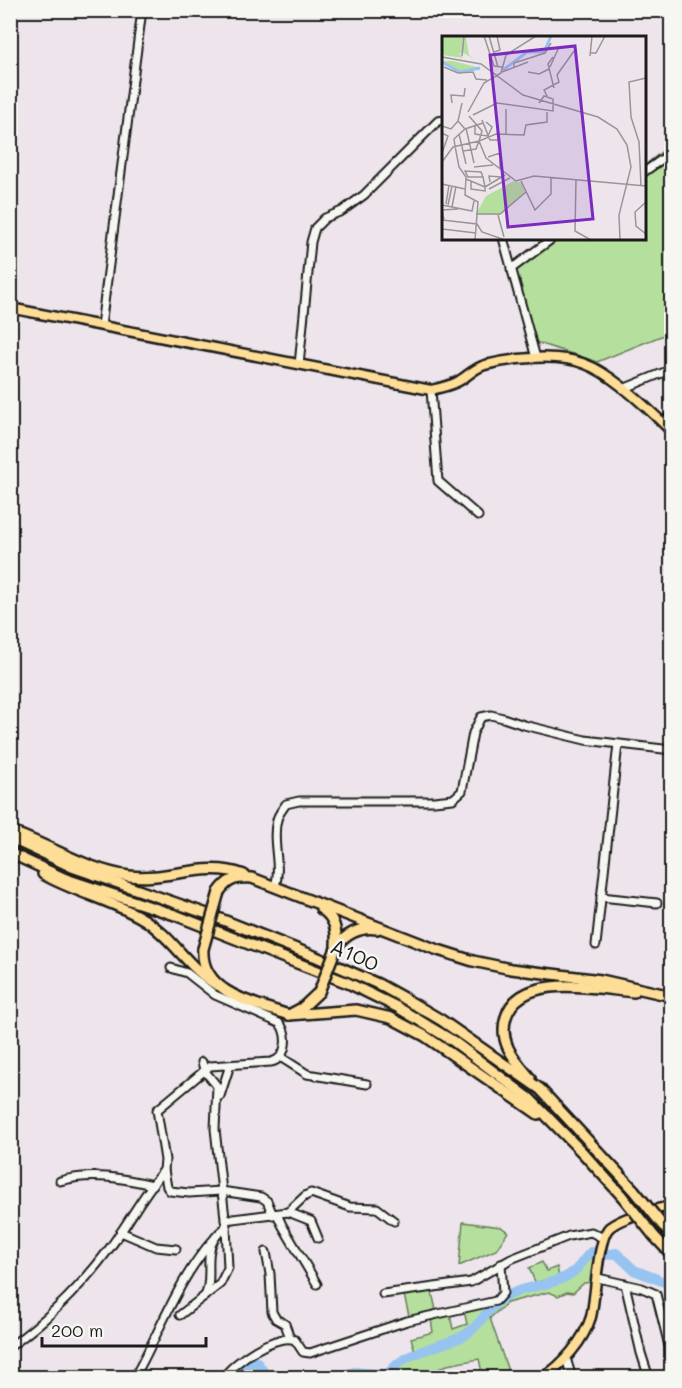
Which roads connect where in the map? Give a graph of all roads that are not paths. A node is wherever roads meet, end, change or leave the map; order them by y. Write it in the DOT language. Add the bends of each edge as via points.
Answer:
graph roads {
  1 [pos="142,10"];
  2 [pos="442,120"];
  3 [pos="672,152"];
  4 [pos="646,171"];
  5 [pos="504,240"];
  6 [pos="550,240"];
  7 [pos="512,269"];
  8 [pos="10,308"];
  9 [pos="101,326"];
  10 [pos="536,358"];
  11 [pos="299,365"];
  12 [pos="672,369"];
  13 [pos="623,389"];
  14 [pos="431,390"];
  15 [pos="672,417"];
  16 [pos="661,421"];
  17 [pos="672,432"];
  18 [pos="478,516"];
  19 [pos="618,744"];
  20 [pos="672,750"];
  21 [pos="10,832"];
  22 [pos="10,838"];
  23 [pos="10,854"];
  24 [pos="252,878"];
  25 [pos="275,887"];
  26 [pos="601,897"];
  27 [pos="303,899"];
  28 [pos="657,903"];
  29 [pos="406,937"];
  30 [pos="596,945"];
  31 [pos="336,948"];
  32 [pos="171,968"];
  33 [pos="217,985"];
  34 [pos="669,995"];
  35 [pos="289,1015"];
  36 [pos="283,1027"];
  37 [pos="282,1058"];
  38 [pos="230,1065"];
  39 [pos="203,1066"];
  40 [pos="367,1084"];
  41 [pos="540,1089"];
  42 [pos="217,1104"];
  43 [pos="583,1153"];
  44 [pos="164,1170"];
  45 [pos="60,1181"];
  46 [pos="153,1185"];
  47 [pos="221,1191"];
  48 [pos="672,1205"];
  49 [pos="288,1212"];
  50 [pos="275,1214"];
  51 [pos="394,1221"];
  52 [pos="225,1224"];
  53 [pos="120,1232"];
  54 [pos="670,1233"];
  55 [pos="215,1238"];
  56 [pos="318,1238"];
  57 [pos="603,1238"];
  58 [pos="176,1249"];
  59 [pos="266,1252"];
  60 [pos="672,1255"];
  61 [pos="501,1264"];
  62 [pos="598,1278"];
  63 [pos="317,1284"];
  64 [pos="625,1284"];
  65 [pos="383,1294"];
  66 [pos="204,1297"];
  67 [pos="180,1315"];
  68 [pos="290,1338"];
  69 [pos="11,1346"];
  70 [pos="566,1358"];
  71 [pos="672,1358"];
  72 [pos="134,1377"];
  73 [pos="223,1377"];
  74 [pos="542,1377"];
  75 [pos="572,1377"];
  76 [pos="649,1377"];
  1 -- 9 [label="street"];
  2 -- 11 [label="street" via="364,195 315,228"];
  3 -- 4 [label="street"];
  5 -- 7 [label="street"];
  6 -- 7 [label="street"];
  7 -- 10 [label="street"];
  8 -- 9 [label="main road"];
  9 -- 11 [label="main road"];
  10 -- 13 [label="main road" via="582,362"];
  10 -- 14 [label="main road" via="484,366 460,381"];
  11 -- 14 [label="main road"];
  12 -- 13 [label="street"];
  13 -- 16 [label="main road"];
  14 -- 18 [label="street" via="438,481"];
  15 -- 16 [label="street"];
  16 -- 17 [label="main road"];
  19 -- 20 [label="street"];
  19 -- 25 [label="street" via="552,733 491,715 481,717 473,733 462,791 453,799 286,804 277,818 279,875"];
  19 -- 26 [label="street"];
  21 -- 24 [label="highway" via="65,856 128,876 154,877 203,869"];
  22 -- 41 [label="highway, A100 / A100" via="72,867 213,916 378,984 441,1020"];
  23 -- 33 [label="highway" via="61,884 147,921"];
  23 -- 43 [label="highway, A100 / A100" via="66,879 175,915 374,994 485,1064 529,1098"];
  24 -- 25 [label="highway"];
  24 -- 33 [label="highway, bridge" via="230,880 219,892 203,949 204,967"];
  25 -- 27 [label="highway"];
  26 -- 28 [label="street"];
  26 -- 30 [label="street"];
  27 -- 29 [label="highway"];
  27 -- 31 [label="highway" via="331,917 337,935"];
  29 -- 31 [label="highway" via="371,928 341,940"];
  29 -- 34 [label="highway" via="472,961 601,980"];
  31 -- 35 [label="highway, bridge" via="319,992"];
  32 -- 36 [label="street" via="187,973 215,995"];
  33 -- 35 [label="highway"];
  34 -- 41 [label="highway" via="564,987 523,994 508,1012 504,1036 513,1058"];
  35 -- 36 [label="street"];
  35 -- 43 [label="highway" via="356,1010 392,1018 534,1110"];
  36 -- 37 [label="street"];
  37 -- 38 [label="street"];
  37 -- 40 [label="street" via="307,1074"];
  38 -- 39 [label="street"];
  38 -- 42 [label="street"];
  39 -- 42 [label="street" via="217,1086"];
  39 -- 44 [label="street" via="187,1087 157,1110"];
  41 -- 54 [label="highway, A100 / A100, bridge"];
  42 -- 47 [label="street" via="215,1130"];
  43 -- 60 [label="highway, A100 / A100, bridge"];
  44 -- 46 [label="street"];
  44 -- 47 [label="street" via="170,1191"];
  45 -- 46 [label="street" via="107,1177"];
  46 -- 53 [label="street"];
  47 -- 50 [label="street" via="261,1197"];
  47 -- 52 [label="street"];
  48 -- 57 [label="main road" via="627,1219 609,1228"];
  49 -- 50 [label="street"];
  49 -- 51 [label="street" via="314,1193 353,1208 377,1208"];
  49 -- 56 [label="street" via="311,1221"];
  50 -- 52 [label="street"];
  50 -- 63 [label="street"];
  52 -- 55 [label="street"];
  52 -- 66 [label="street" via="227,1273"];
  53 -- 58 [label="street" via="156,1247"];
  53 -- 69 [label="street" via="60,1306"];
  55 -- 66 [label="street"];
  55 -- 72 [label="street" via="178,1291"];
  57 -- 61 [label="street" via="591,1233 569,1236"];
  57 -- 62 [label="main road"];
  59 -- 68 [label="street" via="272,1312 285,1324"];
  61 -- 65 [label="street" via="471,1282"];
  61 -- 68 [label="street" via="503,1293 492,1303 407,1321 310,1353"];
  62 -- 64 [label="street"];
  62 -- 70 [label="main road" via="590,1320"];
  64 -- 71 [label="street" via="656,1294"];
  64 -- 76 [label="street"];
  66 -- 67 [label="street"];
  68 -- 73 [label="street" via="245,1357"];
  70 -- 74 [label="main road"];
  70 -- 75 [label="street"];
}
